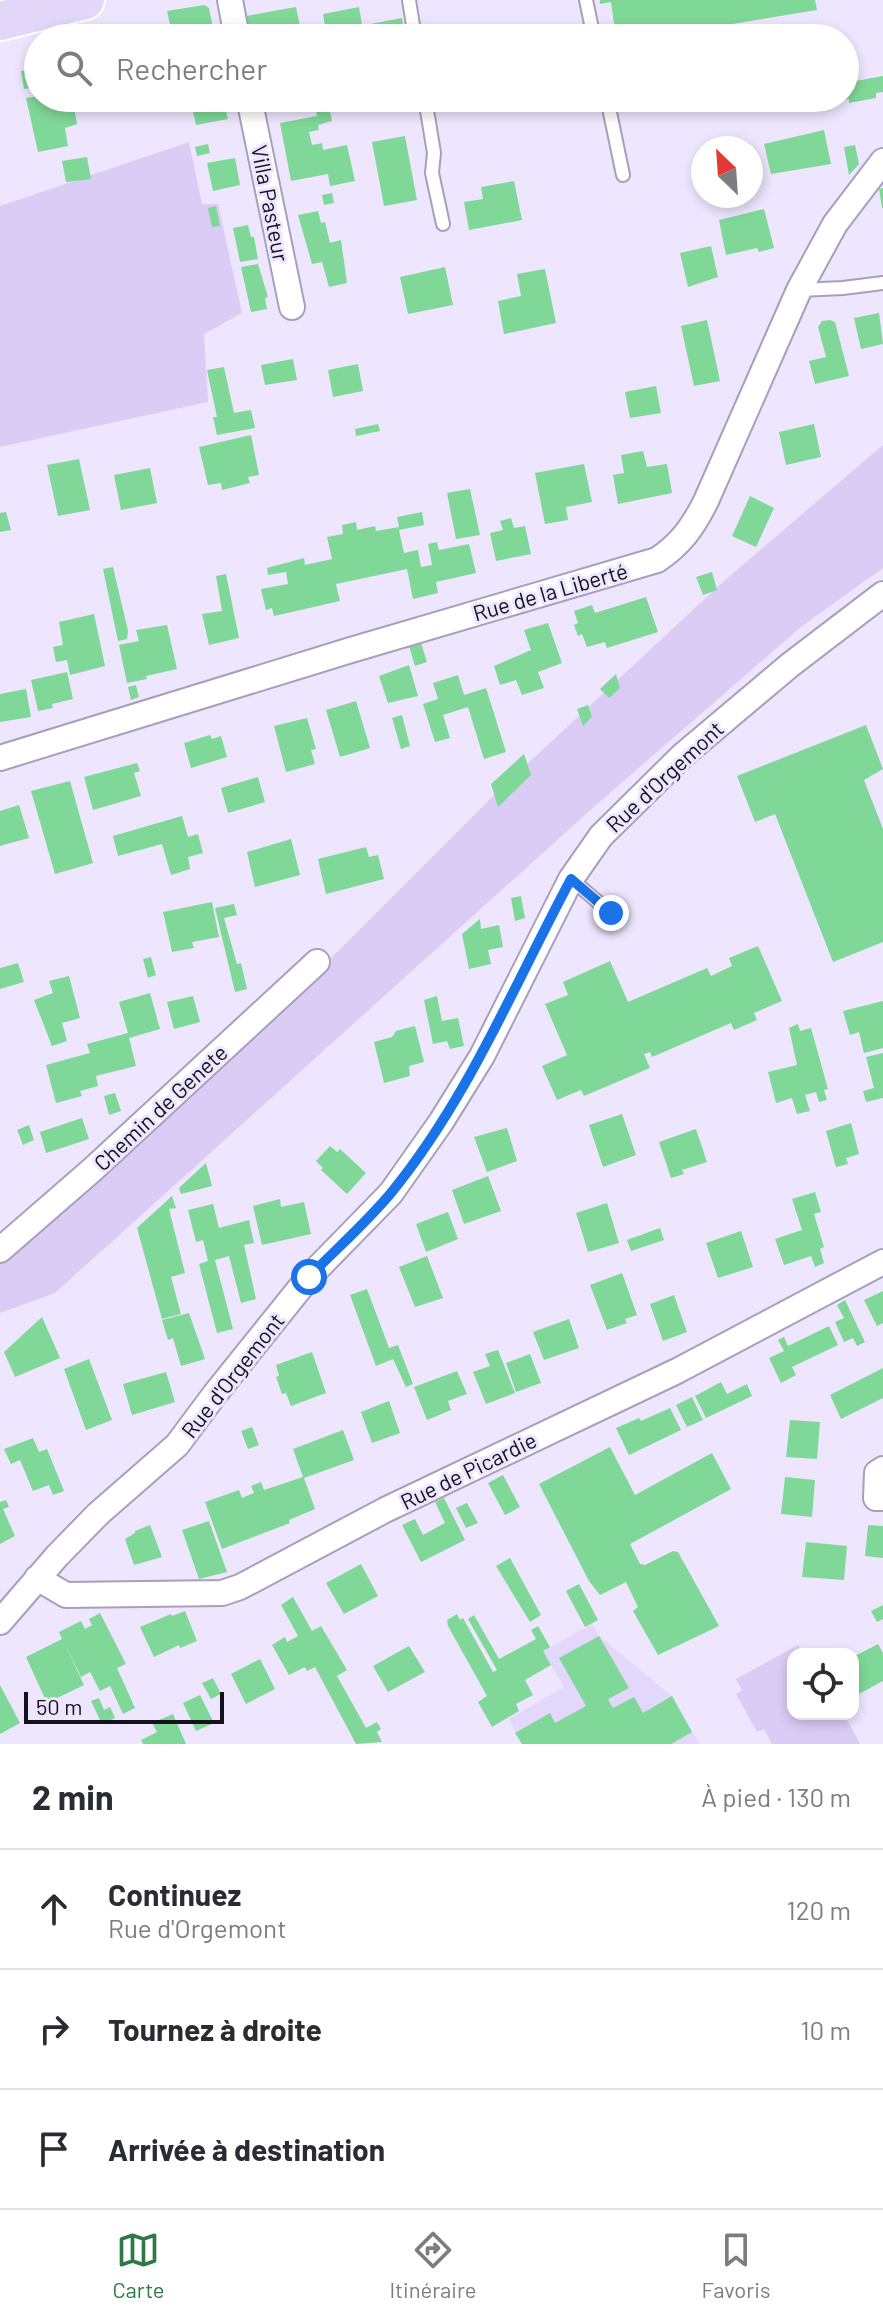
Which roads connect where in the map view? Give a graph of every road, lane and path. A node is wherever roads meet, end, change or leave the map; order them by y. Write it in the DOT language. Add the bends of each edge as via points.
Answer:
graph roads {
  1 [pos="85,0"];
  2 [pos="230,0"];
  3 [pos="409,0"];
  4 [pos="586,0"];
  5 [pos="0,21"];
  6 [pos="234,24"];
  7 [pos="413,24"];
  8 [pos="591,24"];
  9 [pos="252,112"];
  10 [pos="427,112"];
  11 [pos="610,112"];
  12 [pos="883,161"];
  13 [pos="623,175"];
  14 [pos="443,224"];
  15 [pos="883,283"];
  16 [pos="799,290"];
  17 [pos="292,307"];
  18 [pos="883,594"];
  19 [pos="0,758"];
  20 [pos="571,879"];
  21 [pos="611,913"];
  22 [pos="317,962"];
  23 [pos="0,1250"];
  24 [pos="883,1262"];
  25 [pos="883,1469"];
  26 [pos="883,1498"];
  27 [pos="44,1570"];
  28 [pos="0,1622"];
  1 -- 5 [label="main road"];
  2 -- 6 [label="street"];
  3 -- 7 [label="lane"];
  4 -- 8 [label="lane"];
  9 -- 17 [label="street, Villa Pasteur"];
  10 -- 14 [label="lane"];
  11 -- 13 [label="lane"];
  12 -- 16 [label="street, Rue de la Liberté" via="835,224"];
  15 -- 16 [label="lane"];
  16 -- 19 [label="street, Rue de la Liberté" via="692,528 657,560"];
  18 -- 20 [label="street, Rue d'Orgemont" via="682,756 601,836"];
  20 -- 21 [label="lane"];
  20 -- 27 [label="street, Rue d'Orgemont" via="482,1056 391,1193 309,1277 177,1445"];
  22 -- 23 [label="street, Chemin de Genete"];
  24 -- 27 [label="street, Rue de Picardie" via="677,1371 385,1510 240,1587 222,1593 66,1595"];
  25 -- 26 [label="street" via="877,1473 876,1498"];
  27 -- 28 [label="street, Rue d'Orgemont"];
}
